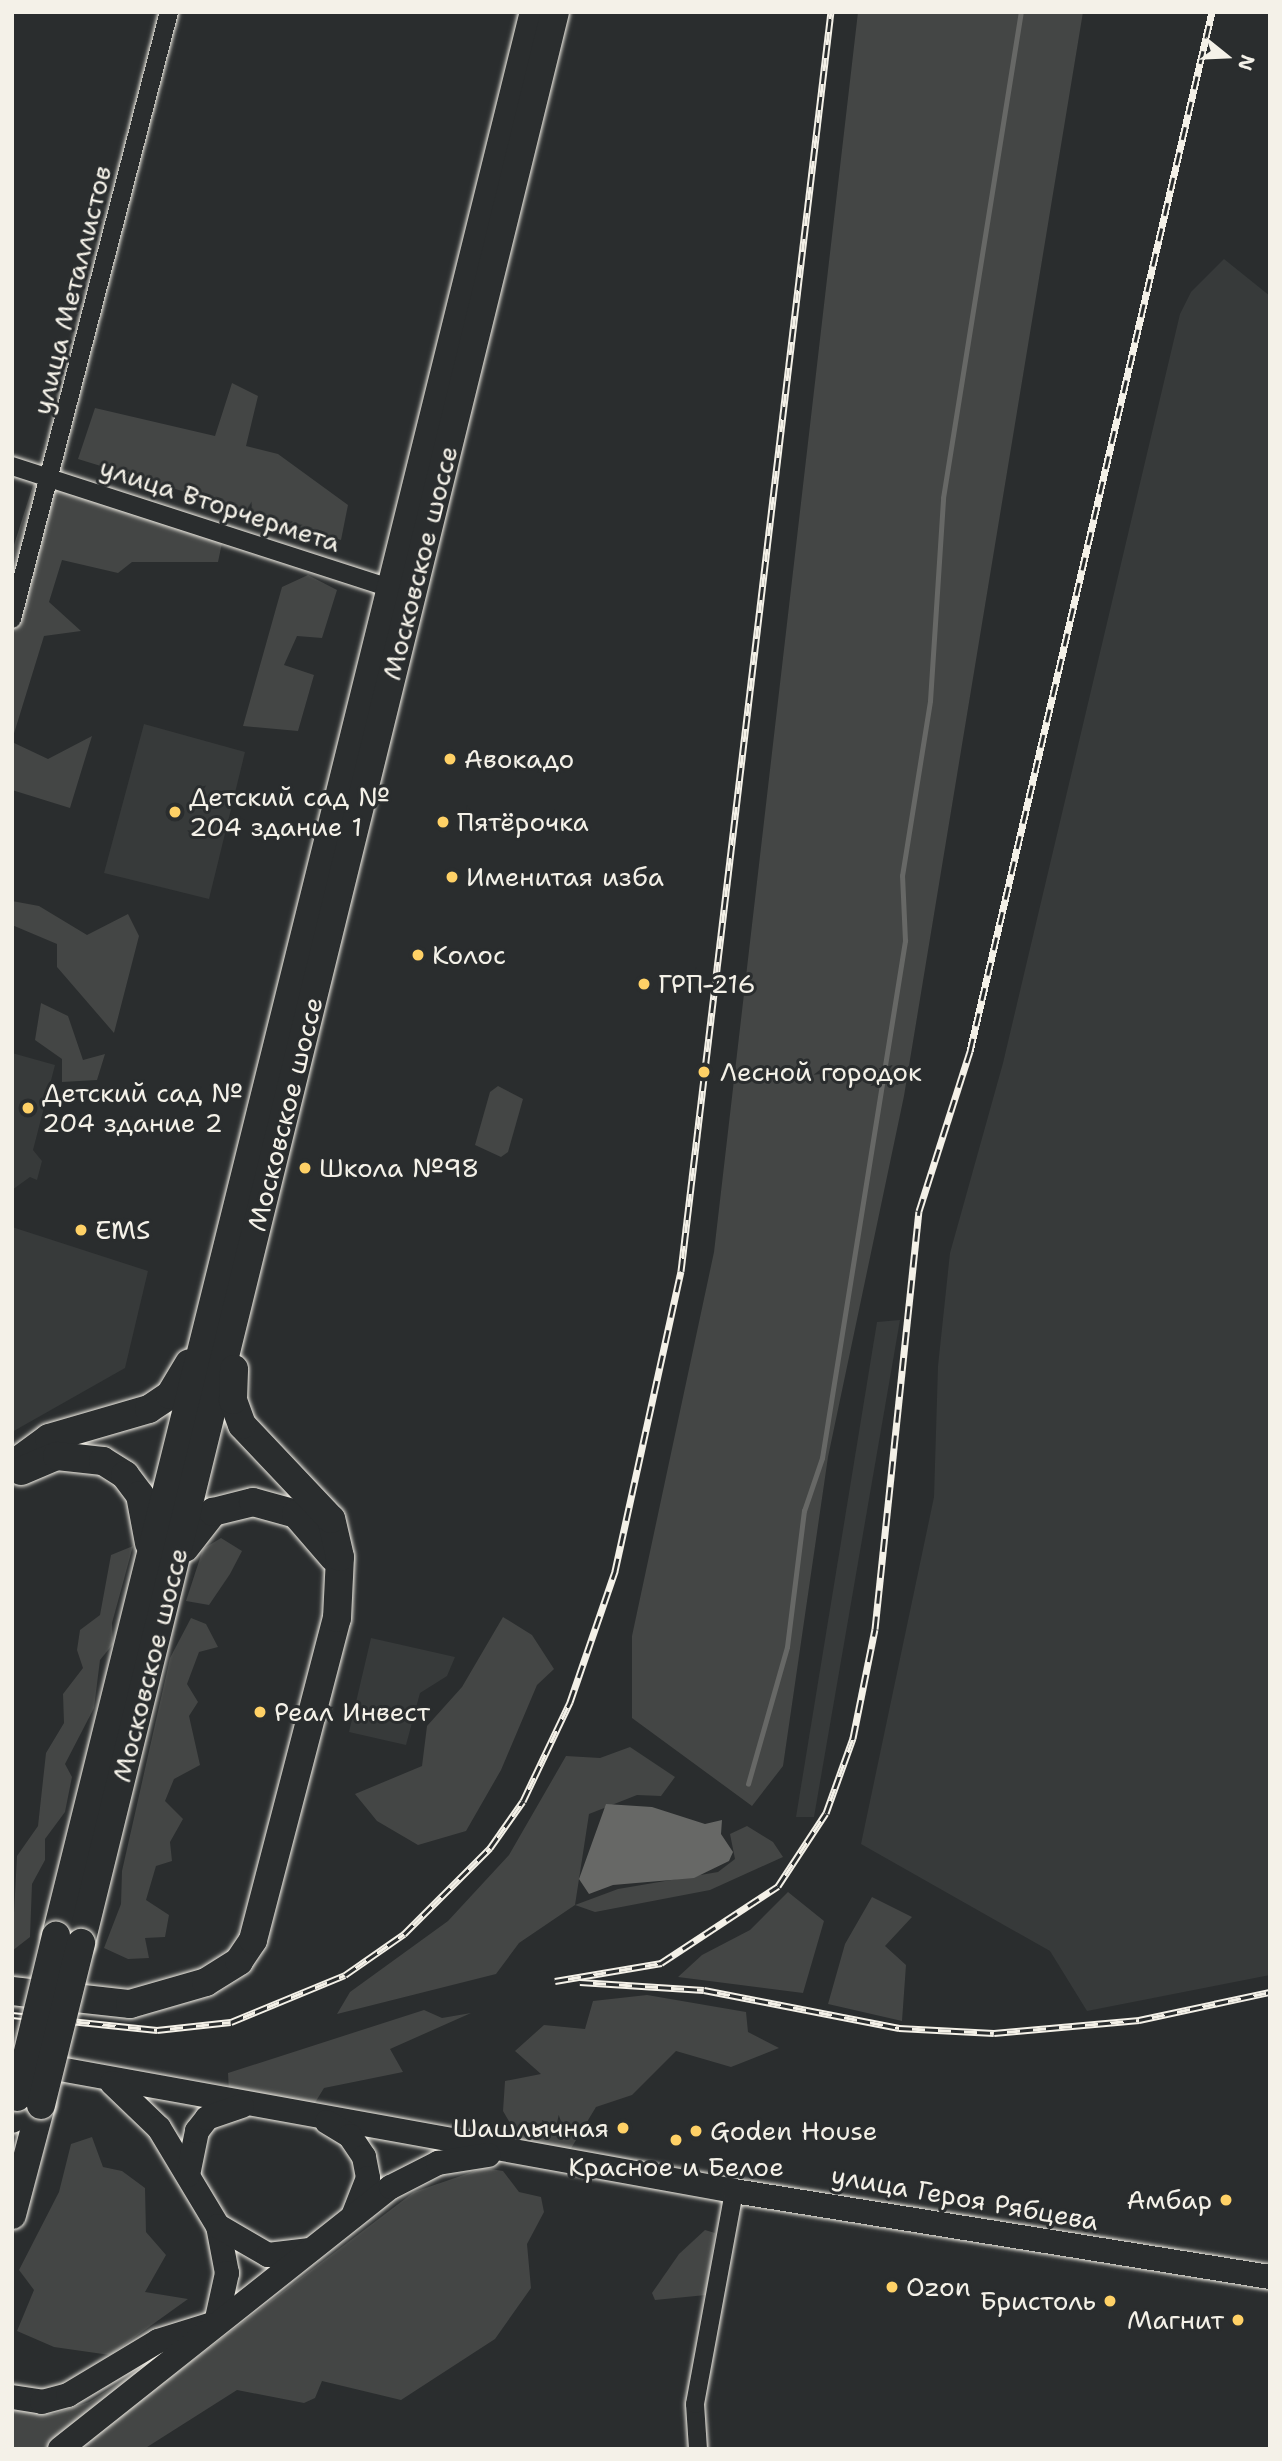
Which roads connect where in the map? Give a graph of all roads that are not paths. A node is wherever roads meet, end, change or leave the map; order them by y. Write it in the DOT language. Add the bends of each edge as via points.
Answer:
graph roads {
  1 [pos="169,12"];
  2 [pos="534,12"];
  3 [pos="555,12"];
  4 [pos="12,466"];
  5 [pos="52,476"];
  6 [pos="400,592"];
  7 [pos="12,619"];
  8 [pos="230,1287"];
  9 [pos="12,1465"];
  10 [pos="12,1476"];
  11 [pos="339,1573"];
  12 [pos="156,1588"];
  13 [pos="12,1991"];
  14 [pos="12,2060"];
  15 [pos="109,2081"];
  16 [pos="246,2105"];
  17 [pos="24,2107"];
  18 [pos="319,2117"];
  19 [pos="516,2153"];
  20 [pos="188,2175"];
  21 [pos="734,2191"];
  22 [pos="12,2215"];
  23 [pos="351,2220"];
  24 [pos="218,2226"];
  25 [pos="313,2248"];
  26 [pos="1270,2277"];
  27 [pos="216,2323"];
  28 [pos="12,2396"];
  29 [pos="60,2449"];
  30 [pos="698,2449"];
  1 -- 5 [label="street, улица Металлистов"];
  2 -- 6 [label="main road, Московское шоссе"];
  3 -- 6 [label="main road, Московское шоссе"];
  4 -- 5 [label="street, улица Вторчермета"];
  5 -- 6 [label="street, улица Вторчермета"];
  5 -- 7 [label="street, улица Металлистов"];
  6 -- 8 [label="main road, Московское шоссе"];
  8 -- 9 [label="main road" via="170,1395 127,1417 49,1438"];
  8 -- 11 [label="main road" via="237,1413 251,1437 331,1519"];
  8 -- 12 [label="main road, Московское шоссе"];
  10 -- 12 [label="main road" via="57,1456 103,1461 125,1475 150,1528"];
  11 -- 12 [label="main road" via="328,1545 296,1514 236,1504 200,1525"];
  11 -- 13 [label="main road" via="337,1619 266,1901 239,1961 206,1982 130,2004"];
  12 -- 17 [label="main road, Московское шоссе, bridge"];
  14 -- 15 [label="main road"];
  15 -- 16 [label="main road"];
  15 -- 20 [label="main road" via="159,2128"];
  16 -- 18 [label="main road"];
  16 -- 20 [label="main road" via="207,2118 190,2150"];
  17 -- 22 [label="main road, Московское шоссе"];
  18 -- 19 [label="main road"];
  18 -- 23 [label="main road" via="350,2136 364,2157 368,2178"];
  19 -- 21 [label="main road, улица Героя Рябцева"];
  19 -- 23 [label="main road" via="464,2157 420,2170"];
  20 -- 24 [label="main road"];
  21 -- 26 [label="main road, улица Героя Рябцева"];
  21 -- 30 [label="street" via="695,2404"];
  23 -- 25 [label="main road"];
  24 -- 25 [label="main road" via="268,2255"];
  24 -- 27 [label="main road" via="228,2273"];
  25 -- 27 [label="main road"];
  27 -- 28 [label="main road" via="158,2341 68,2396 41,2402"];
  27 -- 29 [label="main road"];
}
